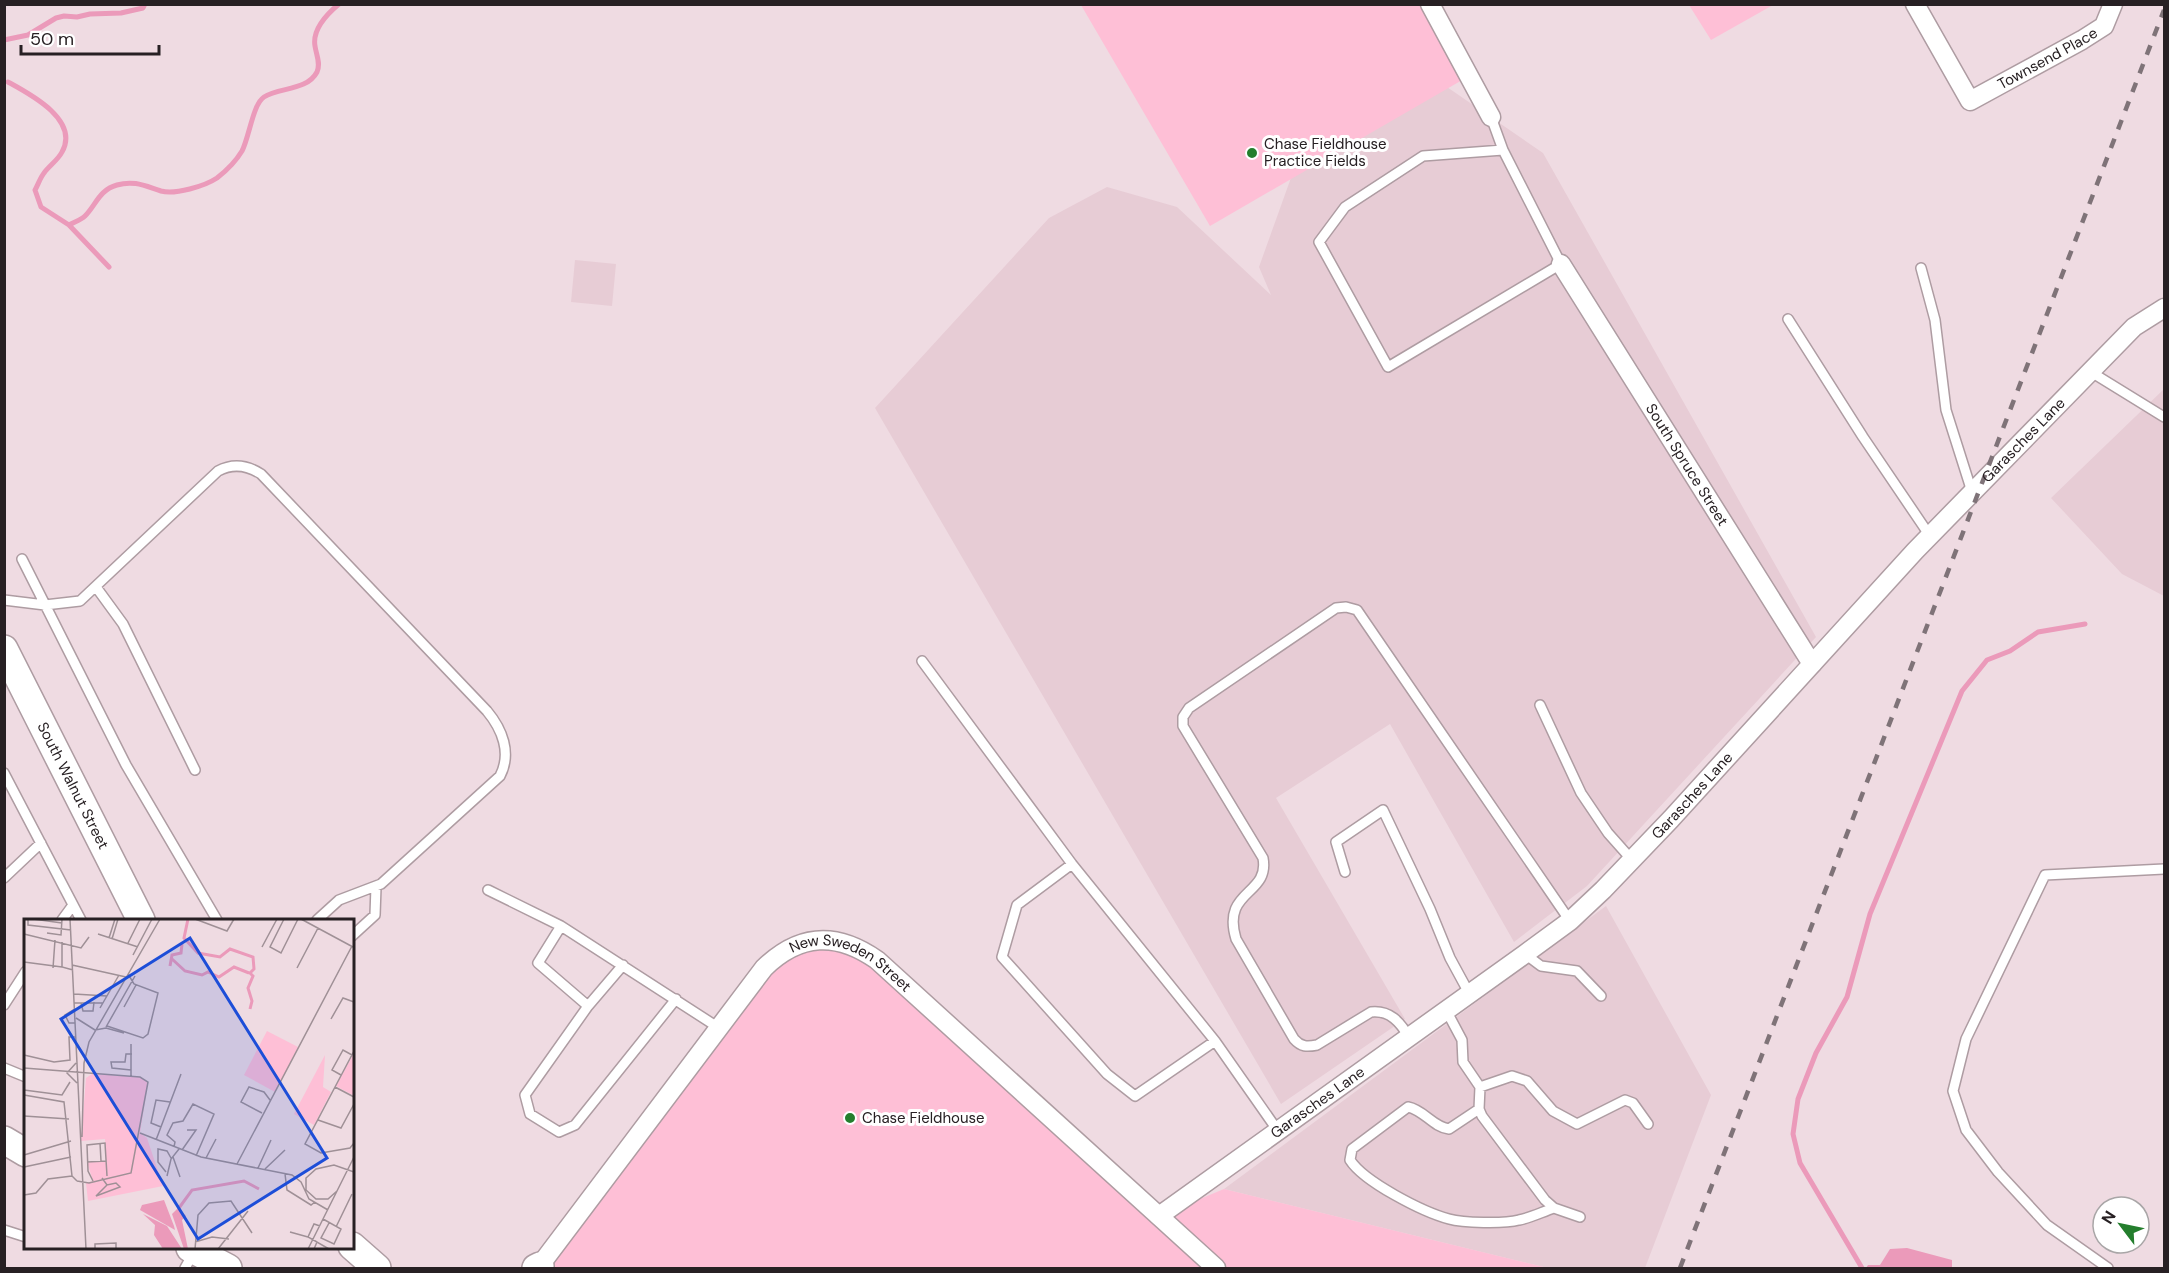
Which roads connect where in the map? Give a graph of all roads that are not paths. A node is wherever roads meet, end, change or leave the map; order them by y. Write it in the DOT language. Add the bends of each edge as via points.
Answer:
graph roads {
  1 [pos="1430,4"];
  2 [pos="1915,4"];
  3 [pos="2113,4"];
  4 [pos="1491,117"];
  5 [pos="1503,150"];
  6 [pos="1561,264"];
  7 [pos="1921,268"];
  8 [pos="2164,308"];
  9 [pos="1788,319"];
  10 [pos="2091,372"];
  11 [pos="2164,417"];
  12 [pos="1972,492"];
  13 [pos="1930,536"];
  14 [pos="22,559"];
  15 [pos="96,587"];
  16 [pos="4,600"];
  17 [pos="45,605"];
  18 [pos="4,649"];
  19 [pos="922,662"];
  20 [pos="1812,664"];
  21 [pos="1540,705"];
  22 [pos="195,770"];
  23 [pos="4,773"];
  24 [pos="41,843"];
  25 [pos="1632,860"];
  26 [pos="1072,864"];
  27 [pos="2164,869"];
  28 [pos="1345,872"];
  29 [pos="4,878"];
  30 [pos="376,887"];
  31 [pos="488,890"];
  32 [pos="73,905"];
  33 [pos="63,919"];
  34 [pos="80,919"];
  35 [pos="140,919"];
  36 [pos="216,919"];
  37 [pos="319,919"];
  38 [pos="1570,921"];
  39 [pos="561,926"];
  40 [pos="354,934"];
  41 [pos="1525,954"];
  42 [pos="623,965"];
  43 [pos="24,974"];
  44 [pos="1469,993"];
  45 [pos="1601,996"];
  46 [pos="676,999"];
  47 [pos="4,1005"];
  48 [pos="588,1006"];
  49 [pos="1446,1010"];
  50 [pos="719,1028"];
  51 [pos="1409,1037"];
  52 [pos="1215,1041"];
  53 [pos="4,1068"];
  54 [pos="24,1076"];
  55 [pos="1480,1087"];
  56 [pos="1479,1110"];
  57 [pos="1648,1124"];
  58 [pos="1278,1131"];
  59 [pos="4,1140"];
  60 [pos="24,1151"];
  61 [pos="1554,1208"];
  62 [pos="1159,1216"];
  63 [pos="1580,1217"];
  64 [pos="4,1230"];
  65 [pos="24,1236"];
  66 [pos="354,1248"];
  67 [pos="190,1256"];
  68 [pos="377,1268"];
  69 [pos="538,1268"];
  70 [pos="228,1269"];
  71 [pos="1216,1269"];
  72 [pos="2108,1269"];
  1 -- 4 [label="street"];
  2 -- 3 [label="street, Townsend Place" via="1970,101 2104,26"];
  4 -- 5 [label="lane"];
  5 -- 6 [label="lane"];
  5 -- 6 [label="lane" via="1423,156 1345,207 1320,242 1388,367"];
  6 -- 20 [label="street, South Spruce Street"];
  7 -- 12 [label="lane" via="1935,320 1946,410"];
  8 -- 10 [label="street, Garasches Lane" via="2134,327"];
  9 -- 13 [label="lane"];
  10 -- 11 [label="lane"];
  10 -- 12 [label="street, Garasches Lane"];
  12 -- 13 [label="street, Garasches Lane"];
  13 -- 20 [label="street, Garasches Lane"];
  14 -- 17 [label="lane"];
  15 -- 17 [label="lane" via="80,601"];
  15 -- 22 [label="lane" via="123,624"];
  15 -- 30 [label="lane" via="218,471 227,466 248,467 261,474 479,702 495,720 503,740 506,758 500,776"];
  16 -- 17 [label="lane"];
  17 -- 36 [label="lane" via="126,765"];
  18 -- 35 [label="main road, South Walnut Street"];
  19 -- 26 [label="lane"];
  20 -- 25 [label="street, Garasches Lane"];
  21 -- 25 [label="lane" via="1581,793"];
  23 -- 24 [label="lane"];
  24 -- 29 [label="lane"];
  24 -- 32 [label="lane"];
  25 -- 38 [label="street, Garasches Lane"];
  26 -- 52 [label="lane"];
  26 -- 52 [label="lane" via="1017,905 1002,957 1107,1074 1135,1096"];
  27 -- 72 [label="lane" via="2045,875 1966,1039 1953,1091 1966,1130 1998,1172 2047,1225"];
  28 -- 44 [label="lane" via="1336,842 1383,810"];
  30 -- 37 [label="lane" via="339,900"];
  30 -- 40 [label="lane" via="375,915"];
  31 -- 39 [label="lane"];
  32 -- 33 [label="lane"];
  32 -- 34 [label="lane"];
  38 -- 41 [label="street, Garasches Lane"];
  38 -- 51 [label="lane" via="1357,610 1336,608 1189,708 1183,726 1263,858 1262,878 1237,905 1232,925 1236,939 1294,1039 1299,1045 1317,1045 1371,1012 1380,1011 1395,1019"];
  39 -- 42 [label="lane"];
  39 -- 48 [label="lane" via="538,963"];
  41 -- 44 [label="street, Garasches Lane"];
  41 -- 45 [label="lane" via="1541,966 1577,971"];
  42 -- 46 [label="lane"];
  42 -- 48 [label="lane"];
  43 -- 47 [label="lane"];
  44 -- 49 [label="street, Garasches Lane"];
  46 -- 48 [label="lane" via="575,1125 559,1132 530,1114 525,1095"];
  46 -- 50 [label="lane"];
  49 -- 51 [label="street, Garasches Lane"];
  49 -- 55 [label="lane" via="1462,1040 1463,1062"];
  50 -- 62 [label="street, New Sweden Street" via="764,968 789,947 819,940 849,944 889,970"];
  50 -- 69 [label="street, New Sweden Street"];
  51 -- 58 [label="street, Garasches Lane"];
  52 -- 58 [label="lane"];
  53 -- 54 [label="lane"];
  55 -- 56 [label="lane"];
  55 -- 57 [label="lane" via="1512,1076 1527,1081 1553,1111 1576,1124 1625,1100 1633,1103"];
  56 -- 61 [label="lane"];
  56 -- 61 [label="lane" via="1449,1129 1408,1107 1352,1149 1350,1160 1390,1193 1449,1219 1517,1221"];
  58 -- 62 [label="street, Garasches Lane"];
  59 -- 60 [label="main road"];
  61 -- 63 [label="lane"];
  62 -- 71 [label="street"];
  64 -- 65 [label="lane"];
  66 -- 68 [label="main road"];
  67 -- 70 [label="main road"];
}
